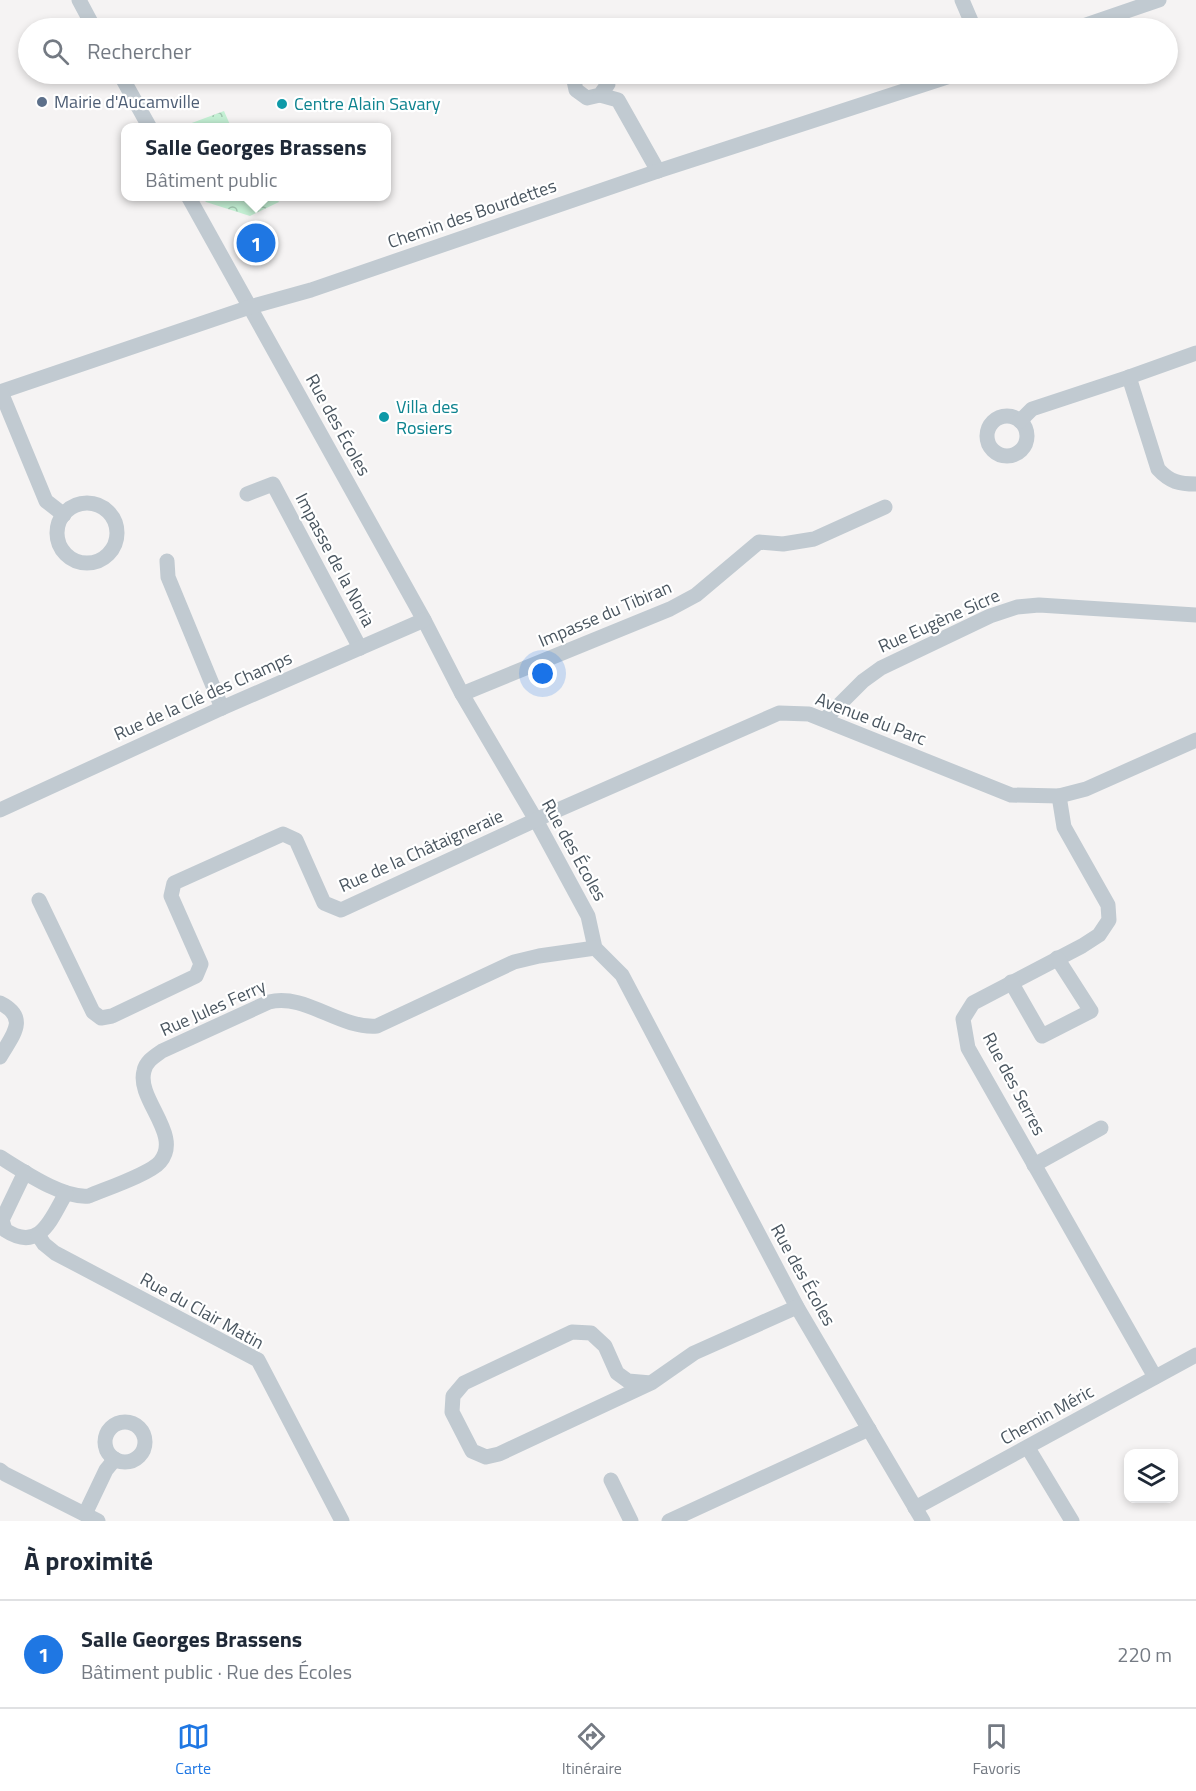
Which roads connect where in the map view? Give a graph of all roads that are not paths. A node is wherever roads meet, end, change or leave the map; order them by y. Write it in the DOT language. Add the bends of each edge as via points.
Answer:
graph roads {
  1 [pos="79,0"];
  2 [pos="962,0"];
  3 [pos="1159,0"];
  4 [pos="89,18"];
  5 [pos="970,18"];
  6 [pos="1106,18"];
  7 [pos="126,84"];
  8 [pos="575,84"];
  9 [pos="608,84"];
  10 [pos="925,84"];
  11 [pos="600,95"];
  12 [pos="147,123"];
  13 [pos="658,171"];
  14 [pos="191,201"];
  15 [pos="250,307"];
  16 [pos="1196,353"];
  17 [pos="1129,377"];
  18 [pos="1,392"];
  19 [pos="1020,421"];
  20 [pos="1196,484"];
  21 [pos="247,494"];
  22 [pos="885,507"];
  23 [pos="64,515"];
  24 [pos="167,561"];
  25 [pos="1196,615"];
  26 [pos="423,620"];
  27 [pos="360,648"];
  28 [pos="462,694"];
  29 [pos="222,708"];
  30 [pos="825,719"];
  31 [pos="1196,740"];
  32 [pos="1059,796"];
  33 [pos="0,810"];
  34 [pos="536,820"];
  35 [pos="39,900"];
  36 [pos="595,948"];
  37 [pos="1057,958"];
  38 [pos="1011,982"];
  39 [pos="0,1003"];
  40 [pos="0,1055"];
  41 [pos="1101,1128"];
  42 [pos="0,1157"];
  43 [pos="1034,1165"];
  44 [pos="25,1172"];
  45 [pos="66,1193"];
  46 [pos="3,1231"];
  47 [pos="38,1235"];
  48 [pos="797,1307"];
  49 [pos="1196,1355"];
  50 [pos="1155,1377"];
  51 [pos="651,1383"];
  52 [pos="869,1429"];
  53 [pos="1028,1448"];
  54 [pos="115,1459"];
  55 [pos="0,1470"];
  56 [pos="611,1480"];
  57 [pos="85,1514"];
  58 [pos="919,1514"];
  59 [pos="99,1521"];
  60 [pos="342,1521"];
  61 [pos="631,1521"];
  62 [pos="669,1521"];
  63 [pos="1072,1521"];
  1 -- 4 [label="street"];
  2 -- 5 [label="street"];
  3 -- 6 [label="street"];
  7 -- 12 [label="street"];
  8 -- 11 [label="street" via="587,98"];
  9 -- 11 [label="street"];
  10 -- 13 [label="street, Chemin des Bourdettes"];
  11 -- 13 [label="street" via="618,100"];
  13 -- 15 [label="street, Chemin des Bourdettes" via="311,290"];
  14 -- 15 [label="street, Rue des Écoles"];
  15 -- 18 [label="street, Chemin des Bourdettes"];
  15 -- 26 [label="street, Rue des Écoles"];
  16 -- 17 [label="street"];
  17 -- 19 [label="street" via="1032,409"];
  17 -- 20 [label="street" via="1158,469 1178,484"];
  18 -- 23 [label="street" via="46,501"];
  21 -- 27 [label="street, Impasse de la Noria" via="273,484"];
  22 -- 28 [label="street, Impasse du Tibiran" via="813,538 783,544 759,542 696,595 670,609"];
  24 -- 29 [label="street" via="168,577"];
  25 -- 30 [label="street, Rue Eugène Sicre" via="1039,605 1017,608 990,616 881,668"];
  26 -- 27 [label="street, Rue de la Clé des Champs"];
  26 -- 28 [label="street, Rue des Écoles"];
  27 -- 29 [label="street, Rue de la Clé des Champs"];
  28 -- 34 [label="street, Rue des Écoles"];
  29 -- 33 [label="street, Rue de la Clé des Champs"];
  30 -- 32 [label="street, Avenue du Parc" via="1011,795"];
  30 -- 34 [label="street, Avenue du Parc" via="779,713"];
  31 -- 32 [label="street, Avenue du Parc" via="1086,789"];
  32 -- 37 [label="street, Rue des Serres" via="1064,827 1108,904 1109,920 1098,935"];
  34 -- 35 [label="street, Rue de la Châtaigneraie" via="341,910 324,903 296,840 283,834 174,883 171,896 201,964 196,976 101,1018 93,1012"];
  34 -- 36 [label="street, Rue des Écoles" via="588,916"];
  36 -- 45 [label="street, Rue Jules Ferry" via="514,962 377,1026 354,1024 282,999 162,1051 144,1071 144,1082 166,1137 167,1148 160,1162 89,1196"];
  36 -- 48 [label="street, Rue des Écoles" via="622,975"];
  37 -- 38 [label="street, Rue des Serres"];
  37 -- 38 [label="street" via="1091,1011 1041,1036"];
  38 -- 43 [label="street, Rue des Serres" via="973,1003 963,1019 968,1048"];
  39 -- 40 [label="street" via="11,1008 17,1017 17,1029"];
  41 -- 43 [label="street"];
  42 -- 44 [label="street"];
  43 -- 50 [label="street, Rue des Serres"];
  44 -- 45 [label="street"];
  44 -- 46 [label="street" via="2,1220"];
  45 -- 47 [label="street"];
  46 -- 47 [label="street" via="30,1238"];
  47 -- 60 [label="street, Rue du Clair Matin" via="55,1253 258,1360"];
  48 -- 51 [label="street" via="694,1353"];
  48 -- 52 [label="street, Rue des Écoles"];
  49 -- 50 [label="street, Chemin Méric"];
  50 -- 53 [label="street, Chemin Méric"];
  51 -- 51 [label="street" via="628,1382 617,1373 605,1346 591,1333 572,1332 464,1383 453,1396 452,1412 472,1451 486,1456 499,1454"];
  52 -- 58 [label="street, Rue des Écoles"];
  52 -- 62 [label="street"];
  53 -- 58 [label="street, Chemin Méric"];
  53 -- 63 [label="street"];
  54 -- 57 [label="street"];
  55 -- 57 [label="street"];
  56 -- 61 [label="street"];
  57 -- 59 [label="street"];
}
